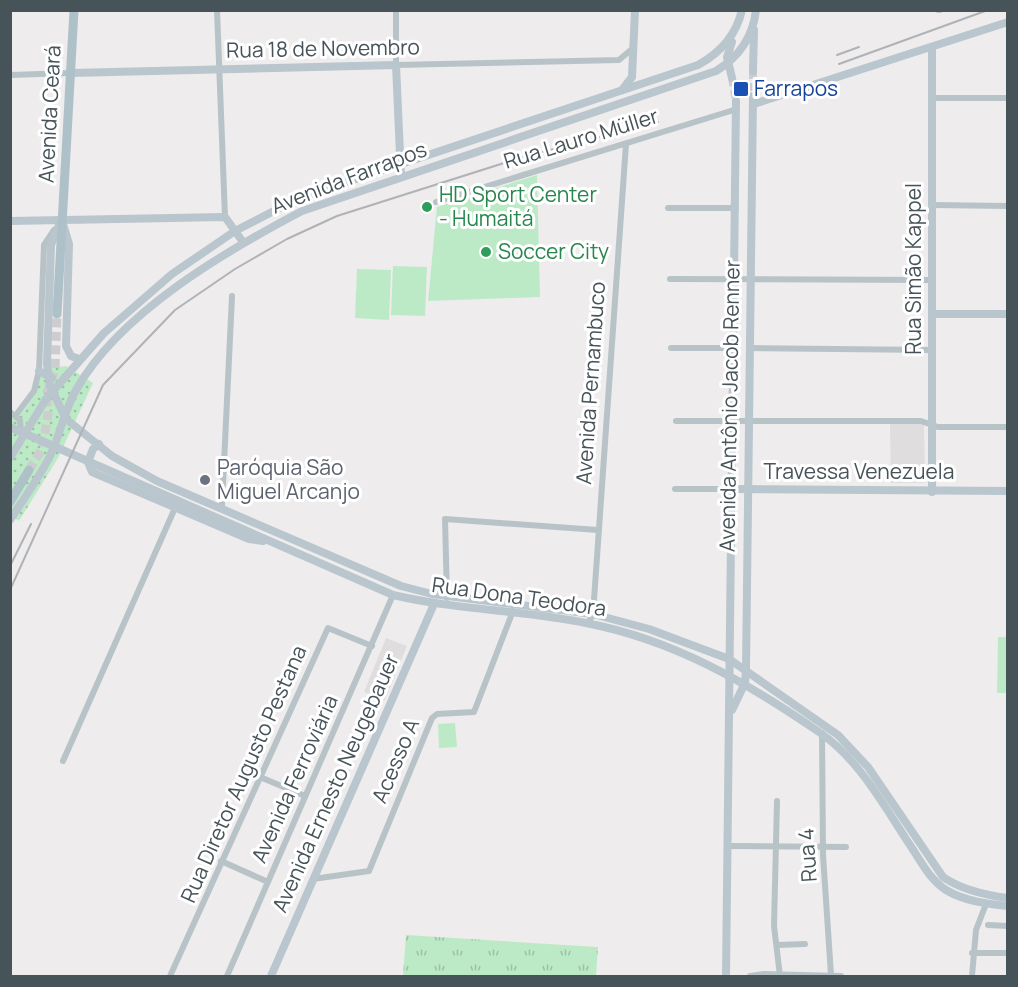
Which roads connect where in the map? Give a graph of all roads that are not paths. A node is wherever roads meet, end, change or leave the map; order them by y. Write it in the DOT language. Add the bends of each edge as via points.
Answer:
graph roads {
  1 [pos="74,10"];
  2 [pos="217,10"];
  3 [pos="396,10"];
  4 [pos="635,10"];
  5 [pos="742,10"];
  6 [pos="756,10"];
  7 [pos="1008,22"];
  8 [pos="754,26"];
  9 [pos="736,31"];
  10 [pos="932,47"];
  11 [pos="633,49"];
  12 [pos="729,63"];
  13 [pos="396,65"];
  14 [pos="219,70"];
  15 [pos="753,72"];
  16 [pos="71,74"];
  17 [pos="10,75"];
  18 [pos="704,76"];
  19 [pos="621,91"];
  20 [pos="932,98"];
  21 [pos="1008,98"];
  22 [pos="736,105"];
  23 [pos="737,142"];
  24 [pos="753,143"];
  25 [pos="626,144"];
  26 [pos="400,163"];
  27 [pos="401,176"];
  28 [pos="436,202"];
  29 [pos="932,206"];
  30 [pos="1008,206"];
  31 [pos="668,208"];
  32 [pos="736,208"];
  33 [pos="225,217"];
  34 [pos="62,220"];
  35 [pos="10,221"];
  36 [pos="736,226"];
  37 [pos="750,227"];
  38 [pos="235,231"];
  39 [pos="243,242"];
  40 [pos="736,254"];
  41 [pos="750,255"];
  42 [pos="670,279"];
  43 [pos="736,279"];
  44 [pos="750,279"];
  45 [pos="932,280"];
  46 [pos="232,296"];
  47 [pos="57,314"];
  48 [pos="932,314"];
  49 [pos="1008,314"];
  50 [pos="671,348"];
  51 [pos="735,348"];
  52 [pos="750,348"];
  53 [pos="932,350"];
  54 [pos="80,359"];
  55 [pos="39,371"];
  56 [pos="62,380"];
  57 [pos="735,390"];
  58 [pos="749,390"];
  59 [pos="13,413"];
  60 [pos="676,420"];
  61 [pos="734,421"];
  62 [pos="749,421"];
  63 [pos="932,424"];
  64 [pos="10,427"];
  65 [pos="1008,427"];
  66 [pos="19,444"];
  67 [pos="10,458"];
  68 [pos="29,470"];
  69 [pos="675,489"];
  70 [pos="732,489"];
  71 [pos="747,489"];
  72 [pos="1008,491"];
  73 [pos="932,492"];
  74 [pos="10,502"];
  75 [pos="222,505"];
  76 [pos="175,508"];
  77 [pos="226,517"];
  78 [pos="10,520"];
  79 [pos="255,525"];
  80 [pos="598,530"];
  81 [pos="275,543"];
  82 [pos="732,560"];
  83 [pos="747,560"];
  84 [pos="432,594"];
  85 [pos="393,595"];
  86 [pos="446,595"];
  87 [pos="747,602"];
  88 [pos="732,603"];
  89 [pos="434,604"];
  90 [pos="457,607"];
  91 [pos="513,611"];
  92 [pos="593,614"];
  93 [pos="588,623"];
  94 [pos="675,638"];
  95 [pos="730,638"];
  96 [pos="372,646"];
  97 [pos="671,647"];
  98 [pos="711,652"];
  99 [pos="729,659"];
  100 [pos="746,669"];
  101 [pos="728,673"];
  102 [pos="745,682"];
  103 [pos="731,713"];
  104 [pos="822,734"];
  105 [pos="63,761"];
  106 [pos="260,777"];
  107 [pos="305,796"];
  108 [pos="777,801"];
  109 [pos="728,846"];
  110 [pos="777,846"];
  111 [pos="823,847"];
  112 [pos="846,847"];
  113 [pos="221,861"];
  114 [pos="313,879"];
  115 [pos="268,882"];
  116 [pos="1008,898"];
  117 [pos="986,904"];
  118 [pos="1008,906"];
  119 [pos="988,925"];
  120 [pos="1008,926"];
  121 [pos="805,944"];
  122 [pos="777,945"];
  123 [pos="972,953"];
  124 [pos="1008,953"];
  125 [pos="831,975"];
  126 [pos="170,976"];
  127 [pos="227,976"];
  128 [pos="271,976"];
  129 [pos="726,976"];
  130 [pos="750,976"];
  131 [pos="780,976"];
  132 [pos="841,976"];
  133 [pos="972,976"];
  1 -- 16 [label="main road, Avenida Ceará"];
  2 -- 14 [label="street"];
  3 -- 13 [label="street"];
  4 -- 11 [label="main road"];
  5 -- 9 [label="main road, Avenida Farrapos"];
  6 -- 8 [label="main road, Avenida Farrapos"];
  7 -- 10 [label="main road"];
  8 -- 12 [label="main road, Avenida Farrapos"];
  8 -- 15 [label="main road"];
  9 -- 12 [label="main road" via="728,50"];
  9 -- 19 [label="main road, Avenida Farrapos" via="716,53 698,65"];
  10 -- 20 [label="main road, Rua Simão Kappel"];
  10 -- 24 [label="main road, Avenida Antônio Jacob Renner" via="754,100"];
  11 -- 13 [label="street, Rua 18 de Novembro" via="620,60"];
  11 -- 19 [label="main road" via="632,77"];
  12 -- 18 [label="main road, Avenida Farrapos"];
  12 -- 18 [label="main road" via="732,78"];
  13 -- 14 [label="main road, Rua 18 de Novembro"];
  13 -- 26 [label="main road"];
  14 -- 16 [label="main road, Rua 18 de Novembro"];
  14 -- 33 [label="street"];
  16 -- 17 [label="street, Rua 18 de Novembro"];
  16 -- 34 [label="main road, Avenida Ceará"];
  18 -- 27 [label="main road, Avenida Farrapos"];
  19 -- 26 [label="main road, Avenida Farrapos"];
  20 -- 21 [label="street"];
  20 -- 29 [label="main road, Rua Simão Kappel"];
  22 -- 23 [label="main road, Avenida Antônio Jacob Renner"];
  22 -- 25 [label="street, Rua Lauro Müller"];
  23 -- 24 [label="main road"];
  23 -- 32 [label="main road, Avenida Antônio Jacob Renner"];
  24 -- 37 [label="main road, Avenida Antônio Jacob Renner"];
  25 -- 28 [label="street, Rua Lauro Müller"];
  25 -- 80 [label="street, Avenida Pernambuco"];
  26 -- 27 [label="main road"];
  26 -- 38 [label="main road, Avenida Farrapos" via="299,198"];
  27 -- 39 [label="main road, Avenida Farrapos" via="303,210"];
  29 -- 30 [label="street"];
  29 -- 45 [label="main road, Rua Simão Kappel"];
  31 -- 32 [label="street"];
  32 -- 36 [label="main road, Avenida Antônio Jacob Renner"];
  33 -- 34 [label="main road"];
  33 -- 38 [label="main road"];
  34 -- 35 [label="main road"];
  34 -- 47 [label="main road, Avenida Ceará"];
  34 -- 54 [label="main road, Avenida Ceará" via="69,244 66,346 71,356"];
  34 -- 55 [label="street" via="44,245"];
  34 -- 77 [label="main road" via="51,245 47,364 56,402 66,419 112,456"];
  36 -- 37 [label="main road" via="743,231"];
  36 -- 40 [label="main road, Avenida Antônio Jacob Renner"];
  37 -- 41 [label="main road, Avenida Antônio Jacob Renner"];
  38 -- 39 [label="main road"];
  38 -- 54 [label="main road, Avenida Farrapos" via="172,273"];
  39 -- 78 [label="main road, Avenida Farrapos" via="182,283 112,343 76,391 49,457"];
  40 -- 41 [label="main road" via="744,251"];
  40 -- 43 [label="main road, Avenida Antônio Jacob Renner"];
  41 -- 44 [label="main road, Avenida Antônio Jacob Renner"];
  42 -- 43 [label="street"];
  43 -- 44 [label="street"];
  43 -- 51 [label="main road, Avenida Antônio Jacob Renner"];
  44 -- 45 [label="street"];
  44 -- 52 [label="main road, Avenida Antônio Jacob Renner"];
  45 -- 48 [label="main road, Rua Simão Kappel"];
  46 -- 75 [label="street"];
  48 -- 49 [label="main road"];
  48 -- 53 [label="main road, Rua Simão Kappel"];
  50 -- 51 [label="street"];
  51 -- 57 [label="main road, Avenida Antônio Jacob Renner"];
  52 -- 53 [label="street"];
  52 -- 58 [label="main road, Avenida Antônio Jacob Renner"];
  53 -- 63 [label="main road, Rua Simão Kappel"];
  54 -- 56 [label="main road, Avenida Farrapos"];
  55 -- 56 [label="main road"];
  55 -- 59 [label="street" via="34,391"];
  56 -- 66 [label="main road, Avenida Farrapos"];
  57 -- 58 [label="main road"];
  57 -- 61 [label="main road, Avenida Antônio Jacob Renner"];
  58 -- 62 [label="main road, Avenida Antônio Jacob Renner"];
  59 -- 66 [label="street" via="21,424"];
  60 -- 61 [label="street"];
  61 -- 62 [label="street"];
  61 -- 70 [label="main road, Avenida Antônio Jacob Renner"];
  62 -- 63 [label="street"];
  62 -- 71 [label="main road, Avenida Antônio Jacob Renner"];
  63 -- 65 [label="street"];
  63 -- 73 [label="main road, Rua Simão Kappel"];
  64 -- 77 [label="main road"];
  66 -- 67 [label="main road, Avenida Farrapos"];
  68 -- 74 [label="main road"];
  69 -- 70 [label="street, Travessa Venezuela"];
  70 -- 71 [label="main road, Travessa Venezuela"];
  70 -- 82 [label="main road, Avenida Antônio Jacob Renner"];
  71 -- 73 [label="main road, Travessa Venezuela"];
  71 -- 83 [label="main road, Avenida Antônio Jacob Renner"];
  72 -- 73 [label="main road, Travessa Venezuela"];
  75 -- 76 [label="main road" via="155,475 102,444 93,449 88,462 92,472"];
  75 -- 79 [label="main road"];
  76 -- 81 [label="main road" via="249,539"];
  76 -- 105 [label="street"];
  77 -- 79 [label="main road, Rua Dona Teodora"];
  77 -- 81 [label="main road, Rua Dona Teodora"];
  79 -- 84 [label="main road, Rua Dona Teodora" via="369,574"];
  80 -- 86 [label="street" via="445,519"];
  80 -- 92 [label="street, Avenida Pernambuco"];
  81 -- 85 [label="main road, Rua Dona Teodora"];
  82 -- 83 [label="main road"];
  82 -- 88 [label="main road, Avenida Antônio Jacob Renner"];
  83 -- 87 [label="main road, Avenida Antônio Jacob Renner"];
  84 -- 86 [label="main road, Rua Dona Teodora"];
  84 -- 89 [label="main road"];
  85 -- 89 [label="main road, Rua Dona Teodora"];
  85 -- 96 [label="street, Avenida Ferroviária"];
  86 -- 90 [label="street"];
  86 -- 92 [label="main road, Rua Dona Teodora"];
  87 -- 88 [label="main road"];
  87 -- 100 [label="main road, Avenida Antônio Jacob Renner"];
  88 -- 95 [label="main road, Avenida Antônio Jacob Renner"];
  89 -- 90 [label="main road, Rua Dona Teodora"];
  89 -- 114 [label="main road, Avenida Ernesto Neugebauer"];
  90 -- 91 [label="main road, Rua Dona Teodora"];
  91 -- 93 [label="main road, Rua Dona Teodora"];
  91 -- 114 [label="street, Acesso A" via="474,712 437,714 432,718 369,871"];
  92 -- 93 [label="street, Avenida Pernambuco"];
  92 -- 94 [label="main road, Rua Dona Teodora"];
  93 -- 97 [label="main road, Rua Dona Teodora"];
  94 -- 97 [label="main road"];
  94 -- 98 [label="main road, Rua Dona Teodora"];
  95 -- 98 [label="main road"];
  95 -- 99 [label="main road, Avenida Antônio Jacob Renner"];
  96 -- 106 [label="street, Rua Diretor Augusto Pestana" via="328,628"];
  96 -- 107 [label="street, Avenida Ferroviária"];
  97 -- 101 [label="main road, Rua Dona Teodora"];
  98 -- 99 [label="main road, Rua Dona Teodora"];
  99 -- 100 [label="main road, Rua Dona Teodora"];
  99 -- 101 [label="main road, Avenida Antônio Jacob Renner"];
  100 -- 102 [label="main road, Avenida Antônio Jacob Renner"];
  100 -- 116 [label="main road, Rua Dona Teodora" via="838,735 868,767 943,877 958,886"];
  101 -- 102 [label="main road, Rua Dona Teodora"];
  101 -- 103 [label="main road, Avenida Antônio Jacob Renner"];
  102 -- 103 [label="main road, Avenida Antônio Jacob Renner"];
  102 -- 104 [label="main road, Rua Dona Teodora"];
  103 -- 109 [label="main road, Avenida Antônio Jacob Renner"];
  104 -- 111 [label="street, Rua 4"];
  104 -- 117 [label="main road, Rua Dona Teodora" via="864,775 936,882 956,895"];
  106 -- 107 [label="street"];
  106 -- 113 [label="street, Rua Diretor Augusto Pestana"];
  107 -- 115 [label="street, Avenida Ferroviária"];
  108 -- 110 [label="street"];
  109 -- 110 [label="street"];
  109 -- 129 [label="main road, Avenida Antônio Jacob Renner"];
  110 -- 111 [label="street"];
  110 -- 122 [label="street"];
  111 -- 112 [label="street"];
  111 -- 125 [label="street, Rua 4"];
  113 -- 115 [label="street"];
  113 -- 126 [label="street, Rua Diretor Augusto Pestana"];
  114 -- 128 [label="main road, Avenida Ernesto Neugebauer"];
  115 -- 127 [label="street, Avenida Ferroviária"];
  117 -- 118 [label="main road, Rua Dona Teodora"];
  117 -- 123 [label="street"];
  119 -- 120 [label="street"];
  121 -- 122 [label="street"];
  122 -- 131 [label="street"];
  123 -- 124 [label="street"];
  123 -- 133 [label="street"];
  125 -- 131 [label="street"];
  125 -- 132 [label="street"];
  130 -- 131 [label="street"];
}
